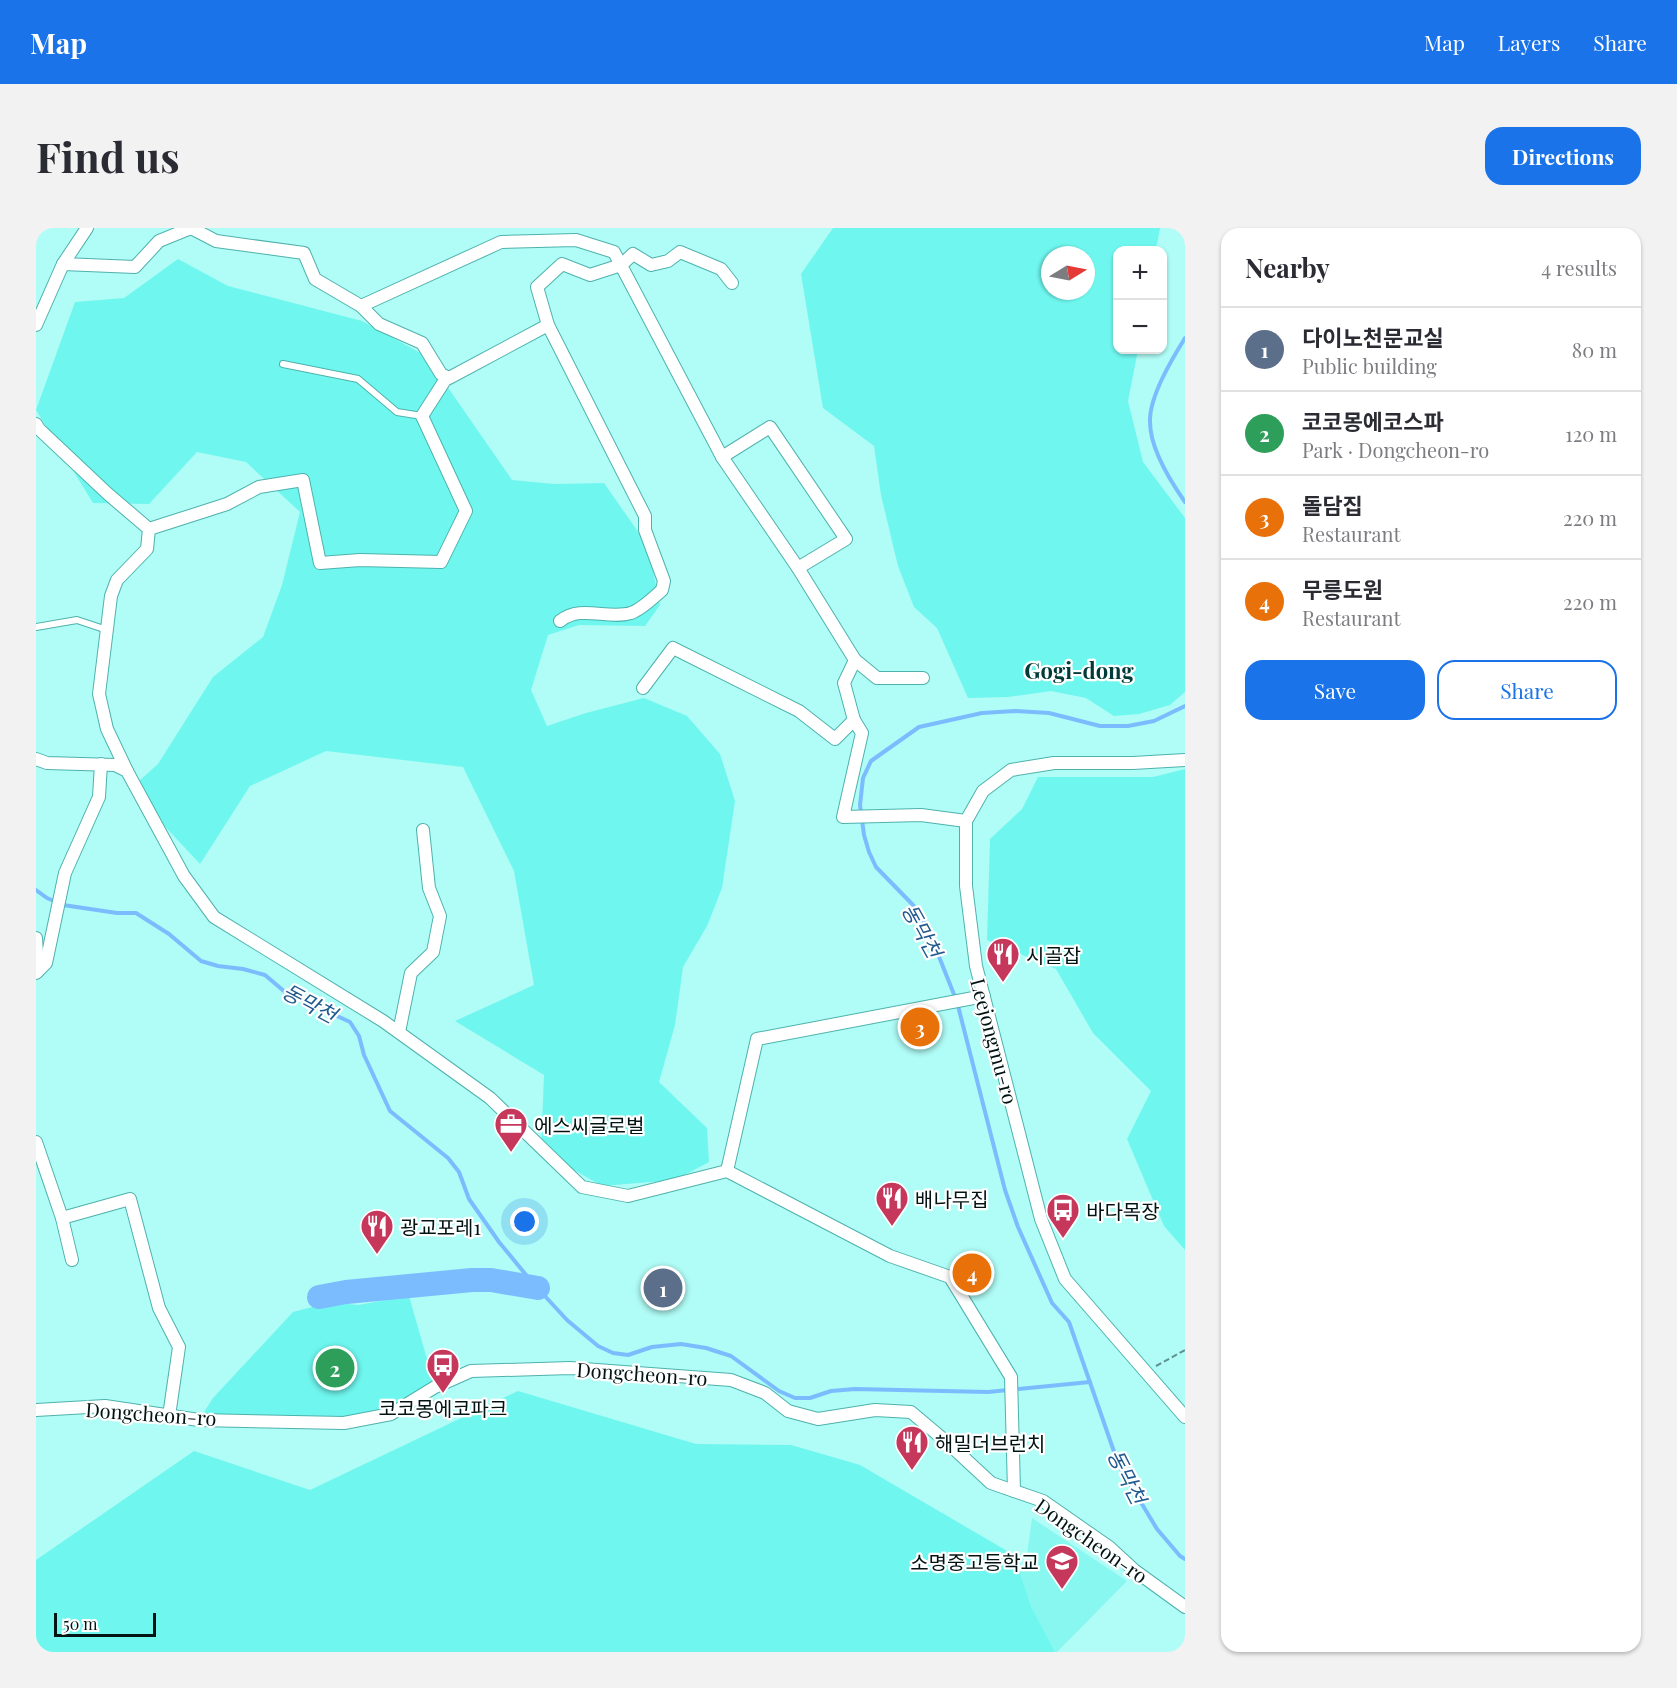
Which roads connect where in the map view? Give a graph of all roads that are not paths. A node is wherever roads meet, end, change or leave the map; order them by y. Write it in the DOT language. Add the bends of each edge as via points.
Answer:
graph roads {
  1 [pos="87,228"];
  2 [pos="63,264"];
  3 [pos="621,265"];
  4 [pos="732,283"];
  5 [pos="361,306"];
  6 [pos="37,322"];
  7 [pos="548,325"];
  8 [pos="283,364"];
  9 [pos="447,377"];
  10 [pos="422,416"];
  11 [pos="36,424"];
  12 [pos="722,457"];
  13 [pos="149,529"];
  14 [pos="798,568"];
  15 [pos="560,621"];
  16 [pos="36,627"];
  17 [pos="108,630"];
  18 [pos="855,660"];
  19 [pos="923,678"];
  20 [pos="643,688"];
  21 [pos="854,720"];
  22 [pos="36,759"];
  23 [pos="1185,760"];
  24 [pos="101,764"];
  25 [pos="127,771"];
  26 [pos="966,821"];
  27 [pos="423,830"];
  28 [pos="36,938"];
  29 [pos="37,972"];
  30 [pos="984,996"];
  31 [pos="399,1032"];
  32 [pos="36,1142"];
  33 [pos="727,1171"];
  34 [pos="62,1218"];
  35 [pos="72,1260"];
  36 [pos="36,1410"];
  37 [pos="169,1416"];
  38 [pos="1185,1417"];
  39 [pos="1014,1491"];
  40 [pos="1185,1607"];
  1 -- 2 [label="street"];
  2 -- 5 [label="street" via="135,267 159,241 191,228 216,241 304,253 315,279"];
  2 -- 6 [label="street"];
  3 -- 4 [label="street" via="633,254 651,265 668,261 680,252 721,269"];
  3 -- 5 [label="street" via="614,252 576,240 501,242"];
  3 -- 7 [label="street" via="590,275 562,264 537,286"];
  3 -- 12 [label="street"];
  5 -- 9 [label="street" via="379,324 422,343 441,374"];
  7 -- 9 [label="street"];
  7 -- 15 [label="street" via="645,516 645,530 664,581 662,590 632,613 573,613"];
  8 -- 10 [label="lane" via="358,379 397,412"];
  9 -- 10 [label="street"];
  10 -- 13 [label="street" via="466,511 441,562 320,563 303,480 259,487 227,504"];
  11 -- 13 [label="street"];
  12 -- 14 [label="street"];
  12 -- 14 [label="street" via="770,427 846,539"];
  13 -- 17 [label="street" via="147,549 117,580 111,596"];
  14 -- 18 [label="street"];
  16 -- 17 [label="lane" via="77,620"];
  17 -- 25 [label="street" via="99,694 107,729"];
  18 -- 19 [label="street" via="877,678"];
  18 -- 21 [label="street" via="844,683"];
  20 -- 21 [label="street" via="673,648 799,711 835,740"];
  21 -- 26 [label="street" via="862,733 843,817 921,815"];
  22 -- 24 [label="street" via="47,763"];
  23 -- 26 [label="street, Leejongmu-ro" via="1054,763 1011,770 983,791"];
  24 -- 25 [label="street"];
  24 -- 29 [label="street" via="99,797 65,873 46,963"];
  25 -- 31 [label="street" via="184,876 214,917"];
  26 -- 30 [label="street, Leejongmu-ro" via="966,886 976,966"];
  27 -- 31 [label="street" via="429,888 440,916 432,952 411,973"];
  28 -- 29 [label="street"];
  30 -- 33 [label="street" via="757,1039"];
  30 -- 38 [label="street, Leejongmu-ro" via="1041,1220 1065,1278"];
  31 -- 33 [label="street" via="490,1098 582,1187 628,1196"];
  32 -- 34 [label="street"];
  33 -- 39 [label="street" via="890,1256 950,1277 1011,1377"];
  34 -- 35 [label="street"];
  34 -- 37 [label="street" via="130,1199 159,1308 179,1347"];
  36 -- 37 [label="street, Dongcheon-ro" via="105,1406"];
  37 -- 39 [label="street, Dongcheon-ro" via="344,1423 391,1414 471,1371 570,1368 731,1380 765,1393 788,1411 818,1419 875,1410 911,1412 991,1483"];
  39 -- 40 [label="street, Dongcheon-ro" via="1043,1501"];
}
